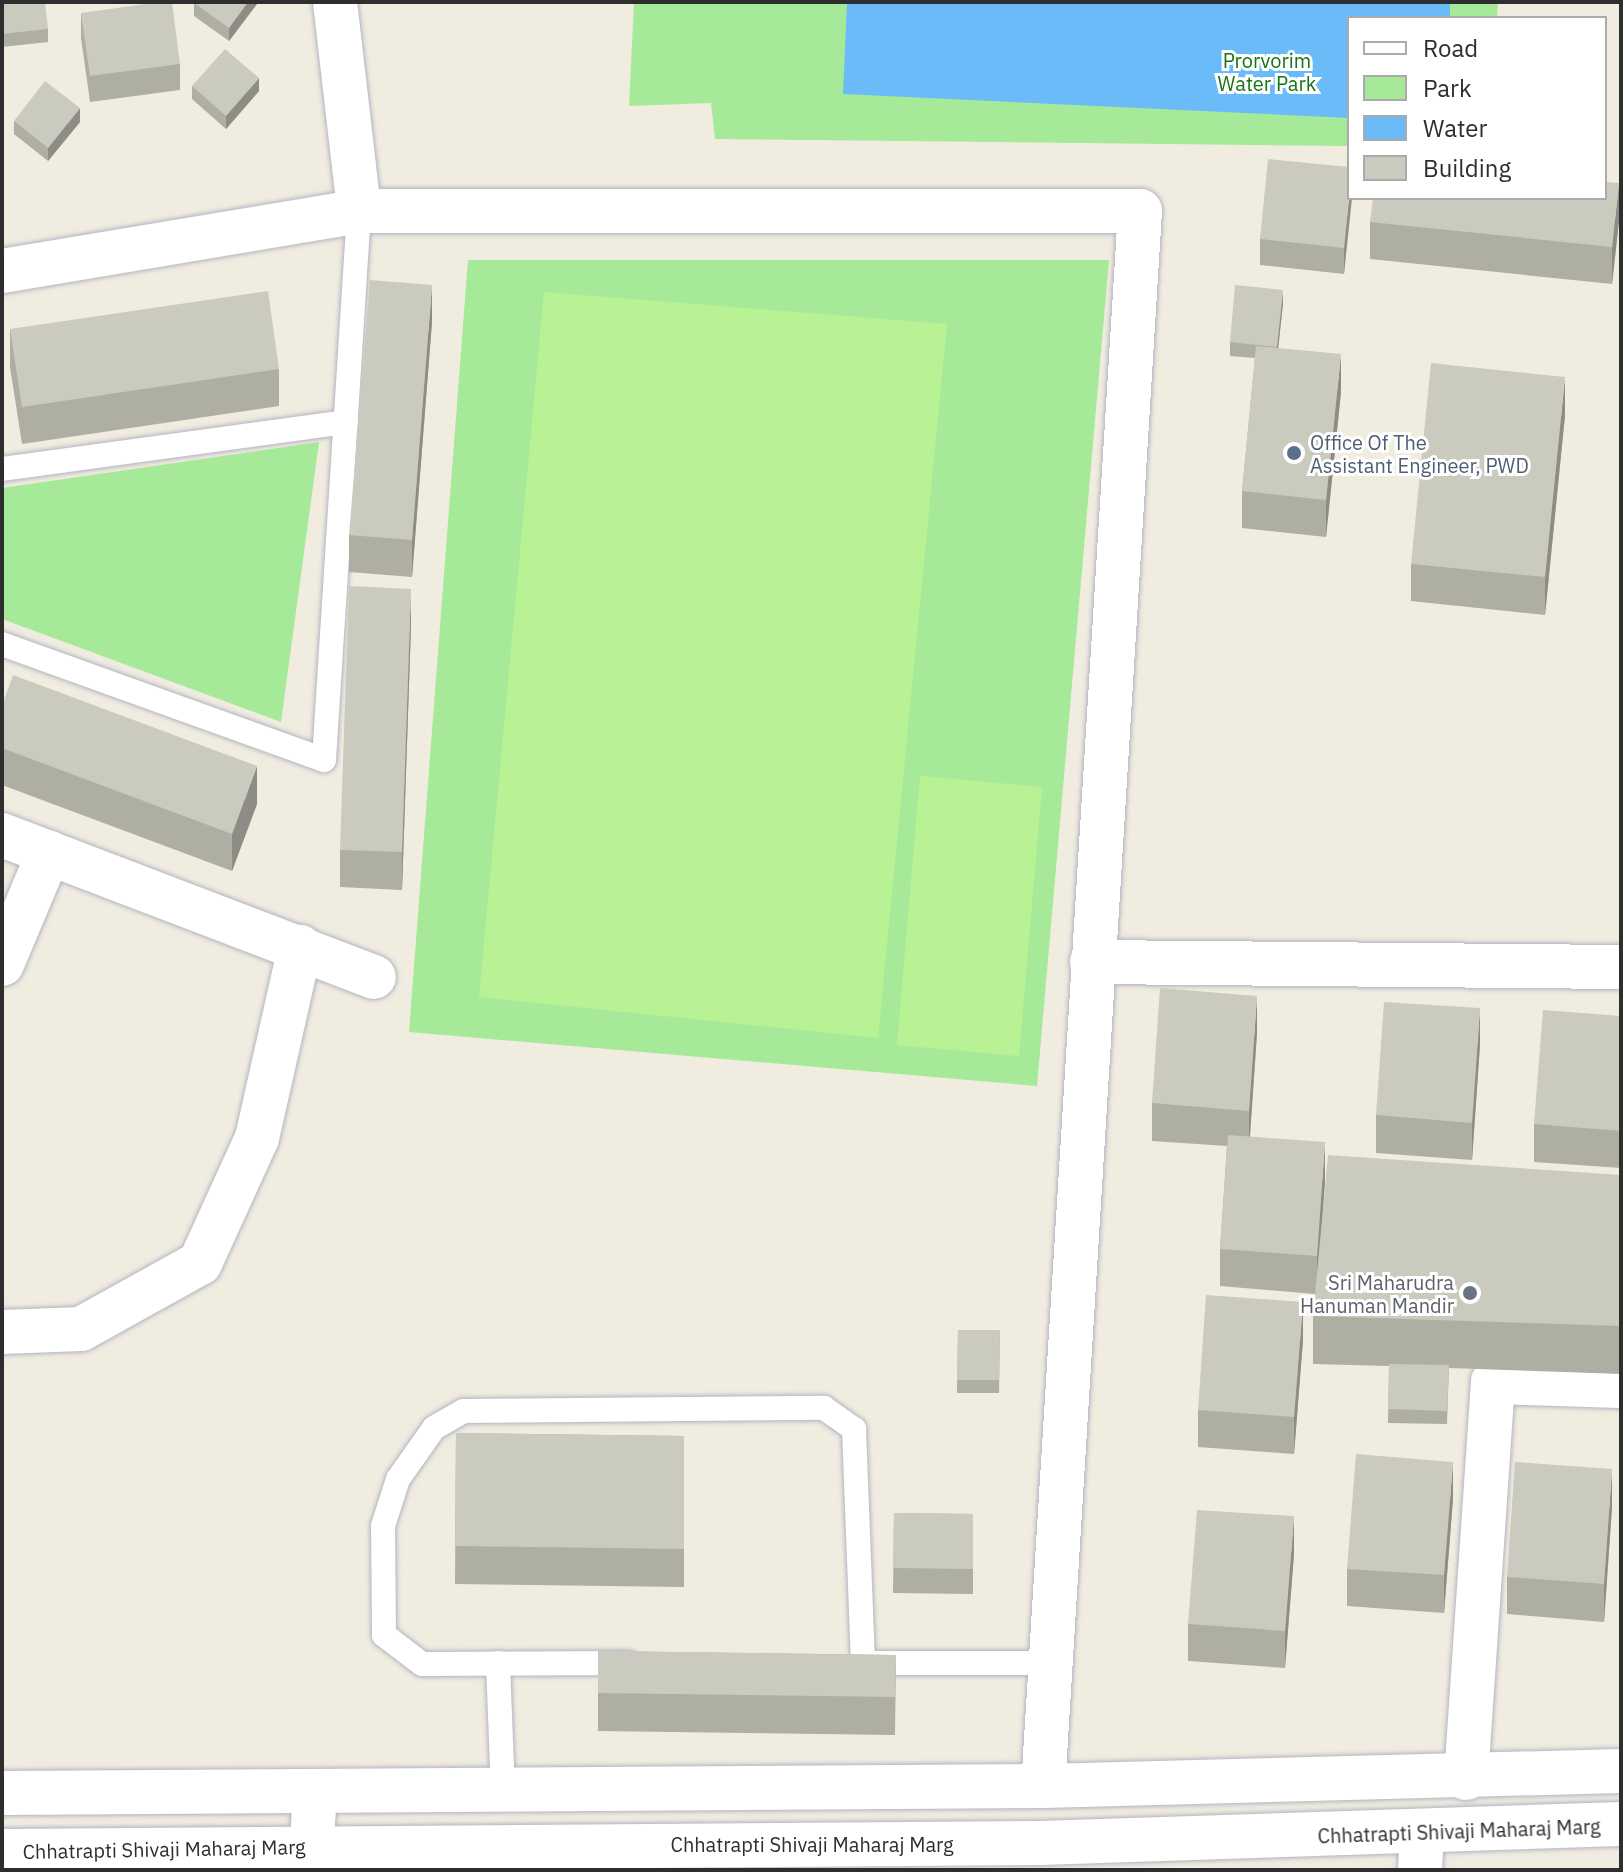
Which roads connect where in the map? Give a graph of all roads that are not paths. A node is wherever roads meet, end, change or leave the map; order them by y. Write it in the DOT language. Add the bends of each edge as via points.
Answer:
graph roads {
  1 [pos="335,2"];
  2 [pos="359,211"];
  3 [pos="2,271"];
  4 [pos="346,422"];
  5 [pos="2,469"];
  6 [pos="2,644"];
  7 [pos="2,835"];
  8 [pos="49,852"];
  9 [pos="300,947"];
  10 [pos="1092,962"];
  11 [pos="2,964"];
  12 [pos="1621,967"];
  13 [pos="374,977"];
  14 [pos="2,1332"];
  15 [pos="1621,1386"];
  16 [pos="498,1663"];
  17 [pos="656,1663"];
  18 [pos="831,1663"];
  19 [pos="863,1663"];
  20 [pos="1050,1663"];
  21 [pos="1621,1771"];
  22 [pos="1466,1778"];
  23 [pos="1043,1786"];
  24 [pos="503,1791"];
  25 [pos="2,1793"];
  26 [pos="315,1793"];
  27 [pos="1621,1824"];
  28 [pos="2,1851"];
  29 [pos="1421,1852"];
  30 [pos="1039,1857"];
  31 [pos="310,1858"];
  1 -- 2 [label="street"];
  2 -- 3 [label="street"];
  2 -- 4 [label="lane"];
  2 -- 10 [label="street" via="1140,211"];
  4 -- 5 [label="lane"];
  4 -- 6 [label="lane" via="324,760"];
  7 -- 8 [label="street"];
  8 -- 9 [label="street"];
  8 -- 11 [label="street"];
  9 -- 13 [label="street"];
  9 -- 14 [label="street" via="257,1138 200,1263 81,1329"];
  10 -- 12 [label="street"];
  10 -- 20 [label="street"];
  15 -- 22 [label="street" via="1493,1382"];
  16 -- 17 [label="lane"];
  16 -- 19 [label="lane" via="422,1664 384,1635 383,1526 398,1479 434,1428 464,1411 824,1408 854,1429"];
  16 -- 24 [label="lane"];
  18 -- 19 [label="lane"];
  19 -- 20 [label="lane"];
  20 -- 23 [label="street"];
  21 -- 22 [label="street"];
  22 -- 23 [label="street"];
  23 -- 24 [label="street"];
  24 -- 26 [label="street"];
  25 -- 26 [label="street"];
  26 -- 31 [label="street"];
  27 -- 29 [label="street, Chhatrapti Shivaji Maharaj Marg"];
  28 -- 31 [label="street, Chhatrapti Shivaji Maharaj Marg"];
  29 -- 30 [label="street, Chhatrapti Shivaji Maharaj Marg"];
  30 -- 31 [label="street, Chhatrapti Shivaji Maharaj Marg"];
}
